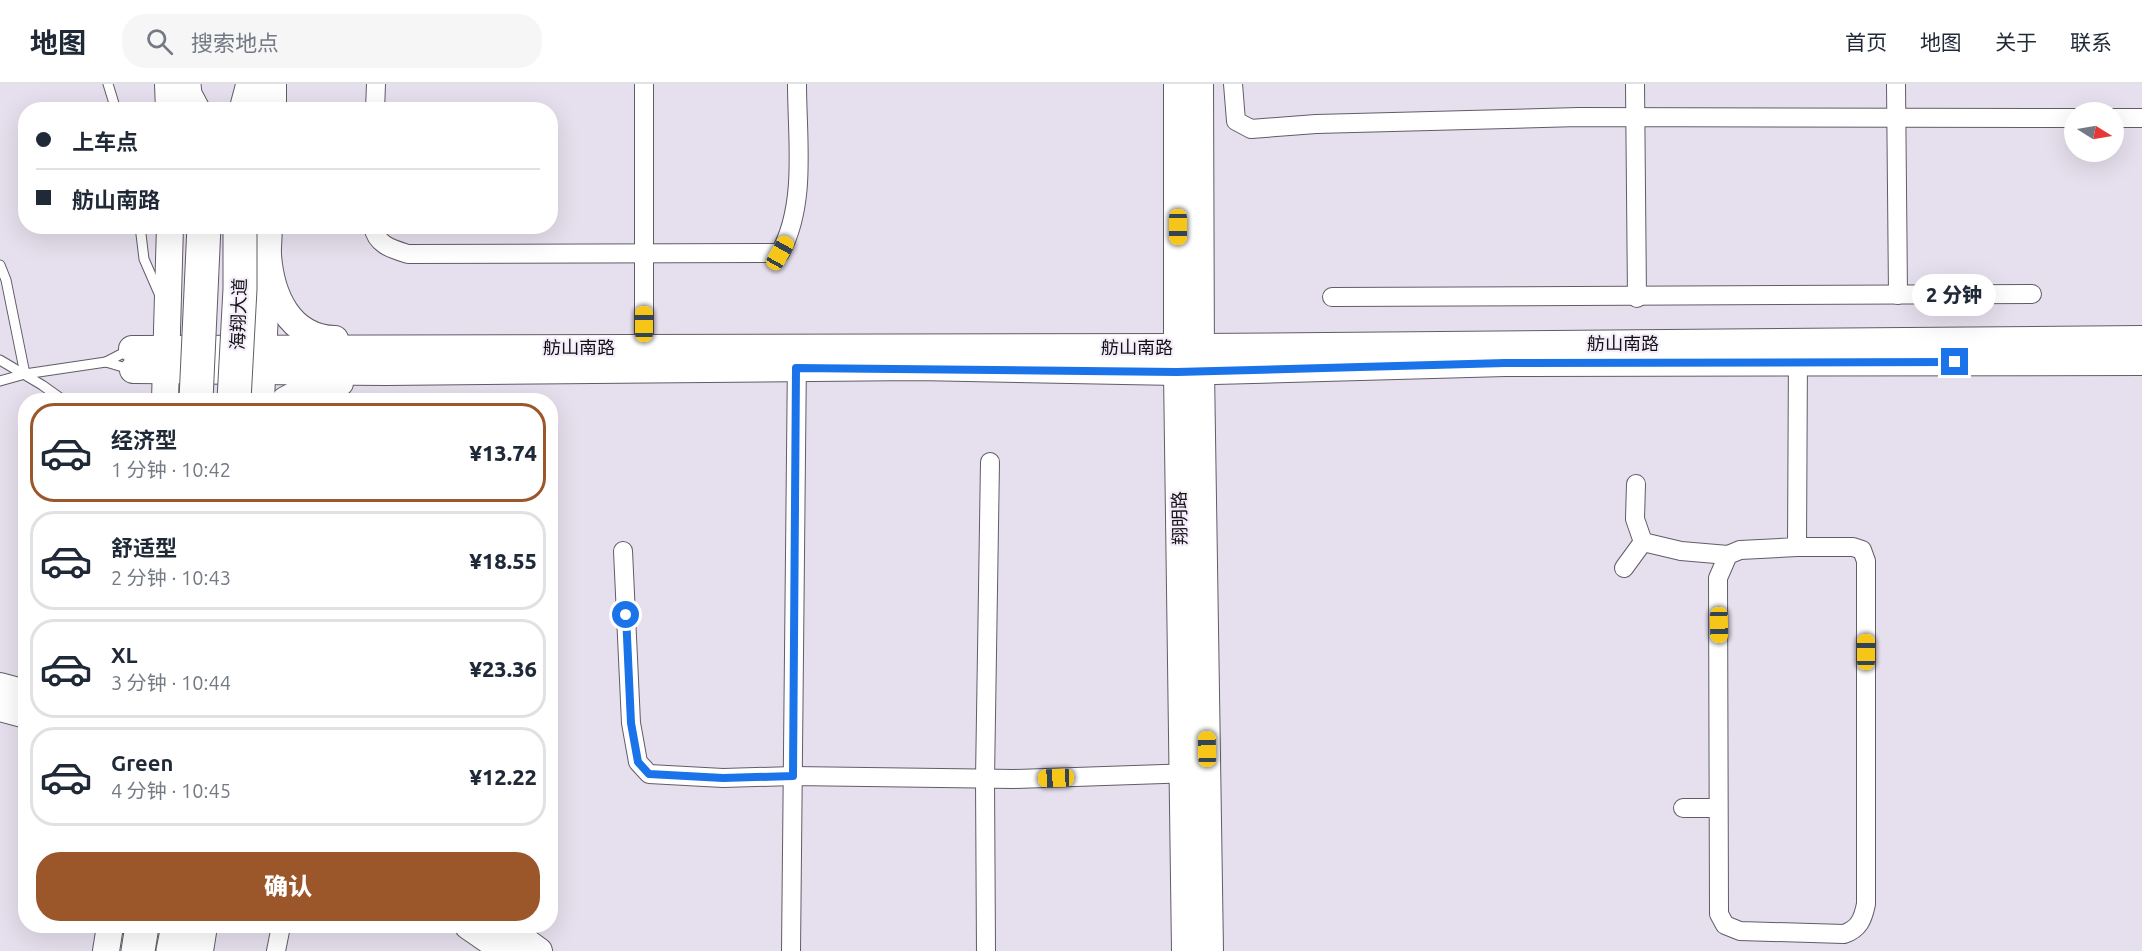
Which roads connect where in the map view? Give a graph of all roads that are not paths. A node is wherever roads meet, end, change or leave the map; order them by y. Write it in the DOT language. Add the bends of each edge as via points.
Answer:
graph roads {
  1 [pos="108,84"];
  2 [pos="168,84"];
  3 [pos="184,84"];
  4 [pos="206,84"];
  5 [pos="239,84"];
  6 [pos="254,84"];
  7 [pos="273,84"];
  8 [pos="376,84"];
  9 [pos="644,84"];
  10 [pos="797,84"];
  11 [pos="1177,84"];
  12 [pos="1200,84"];
  13 [pos="1233,84"];
  14 [pos="1635,84"];
  15 [pos="1896,84"];
  16 [pos="114,102"];
  17 [pos="169,102"];
  18 [pos="189,102"];
  19 [pos="207,102"];
  20 [pos="240,102"];
  21 [pos="248,102"];
  22 [pos="273,102"];
  23 [pos="375,102"];
  24 [pos="1634,117"];
  25 [pos="2064,118"];
  26 [pos="2124,118"];
  27 [pos="2142,118"];
  28 [pos="1896,119"];
  29 [pos="141,234"];
  30 [pos="170,234"];
  31 [pos="204,234"];
  32 [pos="240,234"];
  33 [pos="269,234"];
  34 [pos="374,234"];
  35 [pos="644,254"];
  36 [pos="268,255"];
  37 [pos="0,266"];
  38 [pos="2032,294"];
  39 [pos="1898,295"];
  40 [pos="1332,297"];
  41 [pos="1637,298"];
  42 [pos="168,310"];
  43 [pos="2142,339"];
  44 [pos="1798,352"];
  45 [pos="797,357"];
  46 [pos="644,358"];
  47 [pos="132,359"];
  48 [pos="166,359"];
  49 [pos="484,359"];
  50 [pos="1189,359"];
  51 [pos="0,360"];
  52 [pos="264,360"];
  53 [pos="106,362"];
  54 [pos="2142,362"];
  55 [pos="25,374"];
  56 [pos="0,381"];
  57 [pos="53,393"];
  58 [pos="165,393"];
  59 [pos="196,393"];
  60 [pos="234,393"];
  61 [pos="262,393"];
  62 [pos="298,393"];
  63 [pos="990,462"];
  64 [pos="1636,484"];
  65 [pos="1643,542"];
  66 [pos="1797,547"];
  67 [pos="622,551"];
  68 [pos="1728,555"];
  69 [pos="1624,568"];
  70 [pos="0,686"];
  71 [pos="18,691"];
  72 [pos="0,708"];
  73 [pos="18,714"];
  74 [pos="1195,773"];
  75 [pos="793,776"];
  76 [pos="985,778"];
  77 [pos="1683,808"];
  78 [pos="1718,808"];
  79 [pos="109,933"];
  80 [pos="141,933"];
  81 [pos="177,933"];
  82 [pos="203,933"];
  83 [pos="280,933"];
  84 [pos="478,933"];
  85 [pos="515,933"];
  86 [pos="106,951"];
  87 [pos="138,951"];
  88 [pos="173,951"];
  89 [pos="201,951"];
  90 [pos="276,951"];
  91 [pos="504,951"];
  92 [pos="539,951"];
  93 [pos="791,951"];
  94 [pos="986,951"];
  95 [pos="1185,951"];
  96 [pos="1210,951"];
  1 -- 16 [label="lane"];
  2 -- 17 [label="street"];
  3 -- 18 [label="highway"];
  4 -- 19 [label="highway"];
  5 -- 20 [label="highway"];
  6 -- 21 [label="highway"];
  7 -- 22 [label="street"];
  8 -- 23 [label="street"];
  9 -- 35 [label="street"];
  10 -- 35 [label="street" via="796,212 780,253"];
  11 -- 50 [label="street, 翔明路"];
  12 -- 50 [label="street, 翔明路"];
  13 -- 24 [label="street" via="1236,122 1251,129"];
  14 -- 24 [label="street"];
  15 -- 28 [label="street"];
  24 -- 28 [label="street"];
  24 -- 41 [label="street"];
  25 -- 28 [label="street"];
  26 -- 27 [label="street"];
  28 -- 39 [label="street"];
  29 -- 42 [label="lane" via="151,279"];
  30 -- 42 [label="street"];
  31 -- 59 [label="highway, bridge"];
  32 -- 60 [label="highway, 海翔大道, bridge"];
  33 -- 36 [label="street"];
  34 -- 35 [label="street" via="387,248 408,254"];
  35 -- 46 [label="street"];
  36 -- 49 [label="street" via="270,281 278,303 304,332 324,339 431,339"];
  36 -- 52 [label="street"];
  37 -- 55 [label="lane"];
  38 -- 39 [label="street"];
  39 -- 41 [label="street"];
  40 -- 41 [label="street"];
  42 -- 48 [label="street"];
  43 -- 44 [label="street, 舫山南路"];
  44 -- 50 [label="street, 舫山南路"];
  44 -- 54 [label="street, 舫山南路"];
  44 -- 66 [label="street"];
  45 -- 46 [label="street, 舫山南路"];
  45 -- 50 [label="street, 舫山南路"];
  45 -- 75 [label="street"];
  46 -- 49 [label="street, 舫山南路"];
  47 -- 48 [label="street, 舫山南路"];
  47 -- 53 [label="lane"];
  47 -- 53 [label="lane"];
  48 -- 52 [label="street, 舫山南路"];
  48 -- 58 [label="street"];
  49 -- 52 [label="street, 舫山南路"];
  49 -- 62 [label="street" via="432,379 315,384"];
  50 -- 74 [label="street, 翔明路"];
  51 -- 55 [label="lane"];
  52 -- 61 [label="street"];
  53 -- 55 [label="lane"];
  55 -- 56 [label="lane"];
  55 -- 57 [label="lane"];
  63 -- 76 [label="street"];
  64 -- 65 [label="street" via="1635,519"];
  65 -- 68 [label="street" via="1681,551"];
  65 -- 69 [label="street"];
  66 -- 68 [label="street" via="1740,550"];
  66 -- 78 [label="street" via="1853,547 1862,550 1866,561 1866,904 1863,919 1854,931 1740,931 1725,925 1719,914"];
  67 -- 75 [label="street" via="631,723 638,762 649,774"];
  68 -- 78 [label="street" via="1718,578"];
  70 -- 71 [label="street"];
  72 -- 73 [label="street"];
  74 -- 76 [label="street"];
  74 -- 95 [label="street, 翔明路"];
  74 -- 96 [label="street, 翔明路"];
  75 -- 76 [label="street"];
  75 -- 93 [label="street"];
  76 -- 94 [label="street"];
  77 -- 78 [label="street"];
  79 -- 86 [label="street"];
  80 -- 87 [label="highway"];
  81 -- 88 [label="highway"];
  82 -- 89 [label="street"];
  83 -- 90 [label="street"];
  84 -- 91 [label="street"];
  85 -- 92 [label="street"];
}
